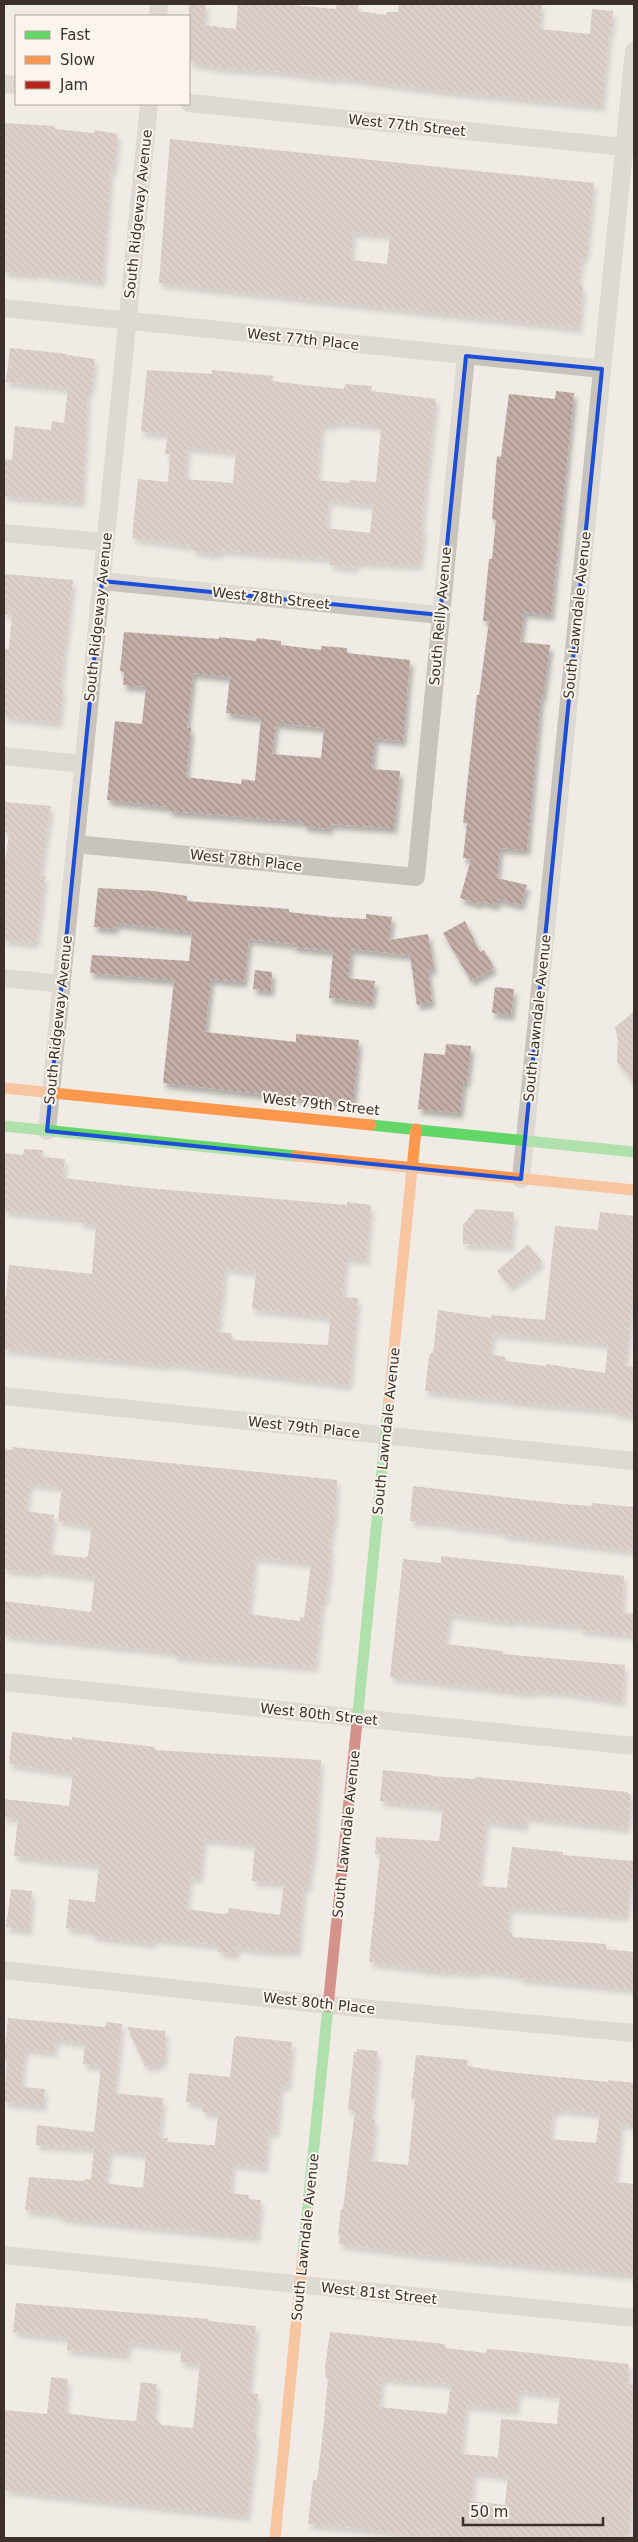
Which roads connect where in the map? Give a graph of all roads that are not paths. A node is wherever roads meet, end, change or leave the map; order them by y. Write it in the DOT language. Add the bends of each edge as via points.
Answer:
graph roads {
  1 [pos="634,51"];
  2 [pos="190,102"];
  3 [pos="149,105"];
  4 [pos="625,147"];
  5 [pos="4,308"];
  6 [pos="128,321"];
  7 [pos="466,356"];
  8 [pos="602,370"];
  9 [pos="4,533"];
  10 [pos="106,542"];
  11 [pos="102,581"];
  12 [pos="440,615"];
  13 [pos="4,756"];
  14 [pos="83,764"];
  15 [pos="75,844"];
  16 [pos="416,877"];
  17 [pos="4,978"];
  18 [pos="61,984"];
  19 [pos="4,1088"];
  20 [pos="50,1093"];
  21 [pos="4,1126"];
  22 [pos="416,1129"];
  23 [pos="47,1130"];
  24 [pos="524,1141"];
  25 [pos="634,1152"];
  26 [pos="412,1168"];
  27 [pos="521,1179"];
  28 [pos="634,1190"];
  29 [pos="4,1396"];
  30 [pos="386,1435"];
  31 [pos="634,1461"];
  32 [pos="4,1682"];
  33 [pos="357,1717"];
  34 [pos="634,1746"];
  35 [pos="4,1970"];
  36 [pos="328,2005"];
  37 [pos="634,2034"];
  38 [pos="4,2255"];
  39 [pos="300,2286"];
  40 [pos="634,2318"];
  41 [pos="275,2538"];
  1 -- 4 [label="street, South Lawndale Avenue"];
  2 -- 4 [label="street, West 77th Street"];
  3 -- 6 [label="street, South Ridgeway Avenue"];
  4 -- 8 [label="street, South Lawndale Avenue"];
  5 -- 6 [label="street, West 77th Place"];
  6 -- 7 [label="street, West 77th Place"];
  6 -- 10 [label="street, South Ridgeway Avenue"];
  7 -- 8 [label="street, West 77th Place"];
  7 -- 12 [label="street, South Reilly Avenue"];
  8 -- 24 [label="street, South Lawndale Avenue"];
  9 -- 10 [label="street"];
  10 -- 11 [label="street, South Ridgeway Avenue"];
  11 -- 12 [label="street, West 78th Street"];
  11 -- 14 [label="street, South Ridgeway Avenue"];
  12 -- 16 [label="street, South Reilly Avenue"];
  13 -- 14 [label="street"];
  14 -- 15 [label="street, South Ridgeway Avenue"];
  15 -- 16 [label="street, West 78th Place"];
  15 -- 18 [label="street, South Ridgeway Avenue"];
  17 -- 18 [label="street"];
  18 -- 20 [label="street, South Ridgeway Avenue"];
  19 -- 20 [label="street, West 79th Street"];
  20 -- 22 [label="street, West 79th Street"];
  20 -- 23 [label="street, South Ridgeway Avenue"];
  21 -- 23 [label="street"];
  22 -- 24 [label="street, West 79th Street"];
  22 -- 26 [label="street, South Lawndale Avenue"];
  23 -- 26 [label="street"];
  24 -- 25 [label="street, West 79th Street"];
  24 -- 27 [label="street, South Lawndale Avenue"];
  26 -- 27 [label="street"];
  26 -- 30 [label="street, South Lawndale Avenue"];
  27 -- 28 [label="street"];
  29 -- 30 [label="street, West 79th Place"];
  30 -- 31 [label="street, West 79th Place"];
  30 -- 33 [label="street, South Lawndale Avenue"];
  32 -- 33 [label="street, West 80th Street"];
  33 -- 34 [label="street, West 80th Street"];
  33 -- 36 [label="street, South Lawndale Avenue"];
  35 -- 36 [label="street, West 80th Place"];
  36 -- 37 [label="street, West 80th Place"];
  36 -- 39 [label="street, South Lawndale Avenue"];
  38 -- 39 [label="street, West 81st Street"];
  39 -- 40 [label="street, West 81st Street"];
  39 -- 41 [label="street, South Lawndale Avenue"];
}
